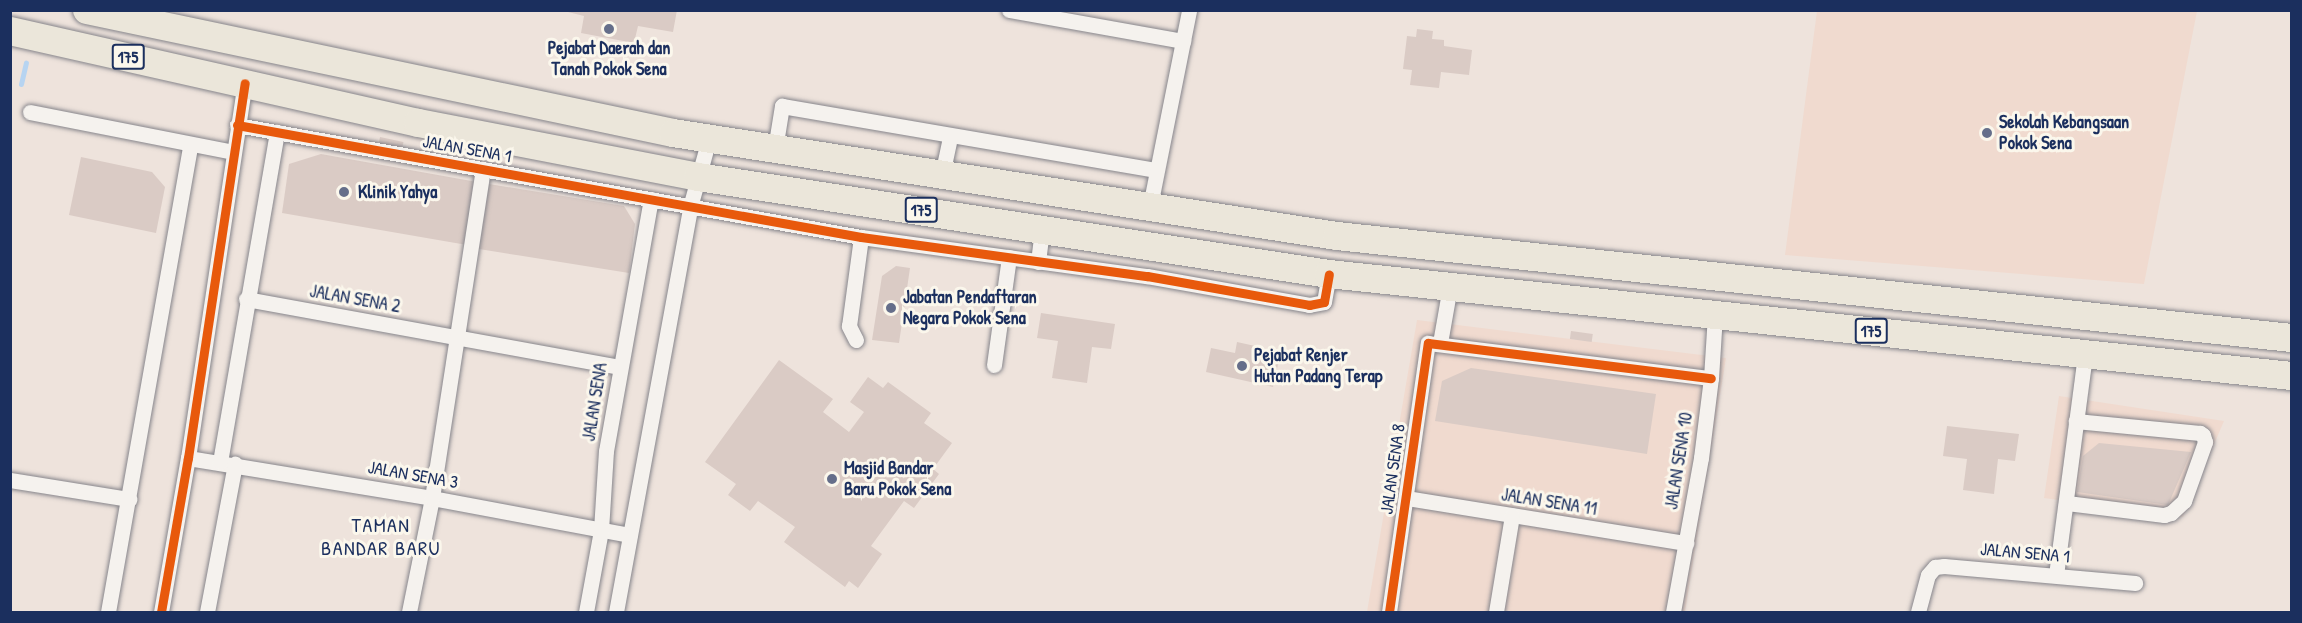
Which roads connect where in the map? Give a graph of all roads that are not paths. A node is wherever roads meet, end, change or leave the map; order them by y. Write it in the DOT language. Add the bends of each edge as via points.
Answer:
graph roads {
  1 [pos="87,10"];
  2 [pos="1009,10"];
  3 [pos="1189,10"];
  4 [pos="1055,15"];
  5 [pos="10,31"];
  6 [pos="1183,41"];
  7 [pos="245,83"];
  8 [pos="30,112"];
  9 [pos="237,125"];
  10 [pos="277,132"];
  11 [pos="950,136"];
  12 [pos="709,139"];
  13 [pos="190,145"];
  14 [pos="775,149"];
  15 [pos="233,152"];
  16 [pos="483,169"];
  17 [pos="1157,171"];
  18 [pos="942,175"];
  19 [pos="698,177"];
  20 [pos="651,199"];
  21 [pos="1150,206"];
  22 [pos="690,207"];
  23 [pos="1042,228"];
  24 [pos="861,237"];
  25 [pos="1122,240"];
  26 [pos="1009,257"];
  27 [pos="1038,262"];
  28 [pos="1119,272"];
  29 [pos="1329,273"];
  30 [pos="1450,286"];
  31 [pos="246,299"];
  32 [pos="1716,315"];
  33 [pos="457,338"];
  34 [pos="2292,338"];
  35 [pos="856,340"];
  36 [pos="1440,343"];
  37 [pos="2085,354"];
  38 [pos="994,364"];
  39 [pos="620,367"];
  40 [pos="2292,376"];
  41 [pos="1712,378"];
  42 [pos="2076,421"];
  43 [pos="188,458"];
  44 [pos="227,463"];
  45 [pos="10,480"];
  46 [pos="432,498"];
  47 [pos="1407,498"];
  48 [pos="129,499"];
  49 [pos="2067,503"];
  50 [pos="1512,515"];
  51 [pos="601,530"];
  52 [pos="630,535"];
  53 [pos="1686,543"];
  54 [pos="2056,575"];
  55 [pos="2135,583"];
  56 [pos="108,612"];
  57 [pos="161,612"];
  58 [pos="207,612"];
  59 [pos="409,612"];
  60 [pos="586,612"];
  61 [pos="616,612"];
  62 [pos="1389,612"];
  63 [pos="1496,612"];
  64 [pos="1673,612"];
  65 [pos="1918,612"];
  1 -- 12 [label="highway, 175"];
  2 -- 4 [label="street"];
  3 -- 6 [label="street"];
  4 -- 6 [label="street"];
  5 -- 7 [label="highway, 175"];
  6 -- 17 [label="street"];
  7 -- 9 [label="street"];
  7 -- 19 [label="highway, 175" via="418,123"];
  8 -- 13 [label="street"];
  9 -- 10 [label="street, JALAN SENA 1"];
  9 -- 15 [label="street"];
  10 -- 16 [label="street, JALAN SENA 1"];
  10 -- 31 [label="street"];
  11 -- 14 [label="street" via="782,106"];
  11 -- 17 [label="street"];
  11 -- 18 [label="street"];
  12 -- 14 [label="highway, 175"];
  12 -- 19 [label="street"];
  13 -- 15 [label="street"];
  13 -- 48 [label="street"];
  14 -- 18 [label="highway, 175"];
  15 -- 43 [label="street"];
  16 -- 20 [label="street, JALAN SENA 1"];
  16 -- 33 [label="street"];
  17 -- 21 [label="street"];
  18 -- 21 [label="highway, 175"];
  19 -- 22 [label="street"];
  19 -- 23 [label="highway, 175"];
  20 -- 22 [label="street, JALAN SENA 1"];
  20 -- 39 [label="street, JALAN SENA"];
  21 -- 34 [label="highway, 175" via="1337,236"];
  22 -- 24 [label="street, JALAN SENA 1"];
  22 -- 52 [label="street"];
  23 -- 25 [label="highway, 175"];
  23 -- 27 [label="street"];
  24 -- 26 [label="street, JALAN SENA 1"];
  24 -- 35 [label="street" via="849,326"];
  25 -- 28 [label="street"];
  25 -- 29 [label="highway, 175"];
  26 -- 27 [label="street, JALAN SENA 1"];
  26 -- 38 [label="street"];
  27 -- 28 [label="street, JALAN SENA 1"];
  28 -- 29 [label="street, JALAN SENA 1" via="1317,305 1326,297"];
  29 -- 30 [label="highway, 175"];
  30 -- 32 [label="highway, 175"];
  30 -- 36 [label="street"];
  31 -- 33 [label="street, JALAN SENA 2"];
  31 -- 44 [label="street"];
  32 -- 37 [label="highway, 175"];
  32 -- 41 [label="street, JALAN SENA 10"];
  33 -- 39 [label="street, JALAN SENA 2"];
  33 -- 46 [label="street"];
  36 -- 41 [label="street"];
  36 -- 47 [label="street, JALAN SENA 8" via="1432,342 1426,347"];
  37 -- 40 [label="highway, 175"];
  37 -- 42 [label="street"];
  39 -- 51 [label="street, JALAN SENA" via="606,451"];
  41 -- 53 [label="street, JALAN SENA 10"];
  42 -- 49 [label="street"];
  42 -- 49 [label="street" via="2200,433 2205,442 2184,501 2171,513"];
  43 -- 44 [label="street, JALAN SENA 3"];
  43 -- 57 [label="street"];
  44 -- 46 [label="street, JALAN SENA 3"];
  44 -- 58 [label="street"];
  45 -- 48 [label="street"];
  46 -- 51 [label="street, JALAN SENA 3"];
  46 -- 59 [label="street"];
  47 -- 50 [label="street, JALAN SENA 11"];
  47 -- 62 [label="street, JALAN SENA 8"];
  48 -- 56 [label="street"];
  49 -- 54 [label="street"];
  50 -- 53 [label="street, JALAN SENA 11"];
  50 -- 63 [label="street"];
  51 -- 52 [label="street, JALAN SENA 3"];
  51 -- 60 [label="street, JALAN SENA"];
  52 -- 61 [label="street"];
  53 -- 64 [label="street, JALAN SENA 10"];
  54 -- 55 [label="street, JALAN SENA 1"];
  54 -- 65 [label="street, JALAN SENA 1" via="1935,567 1923,587"];
}
